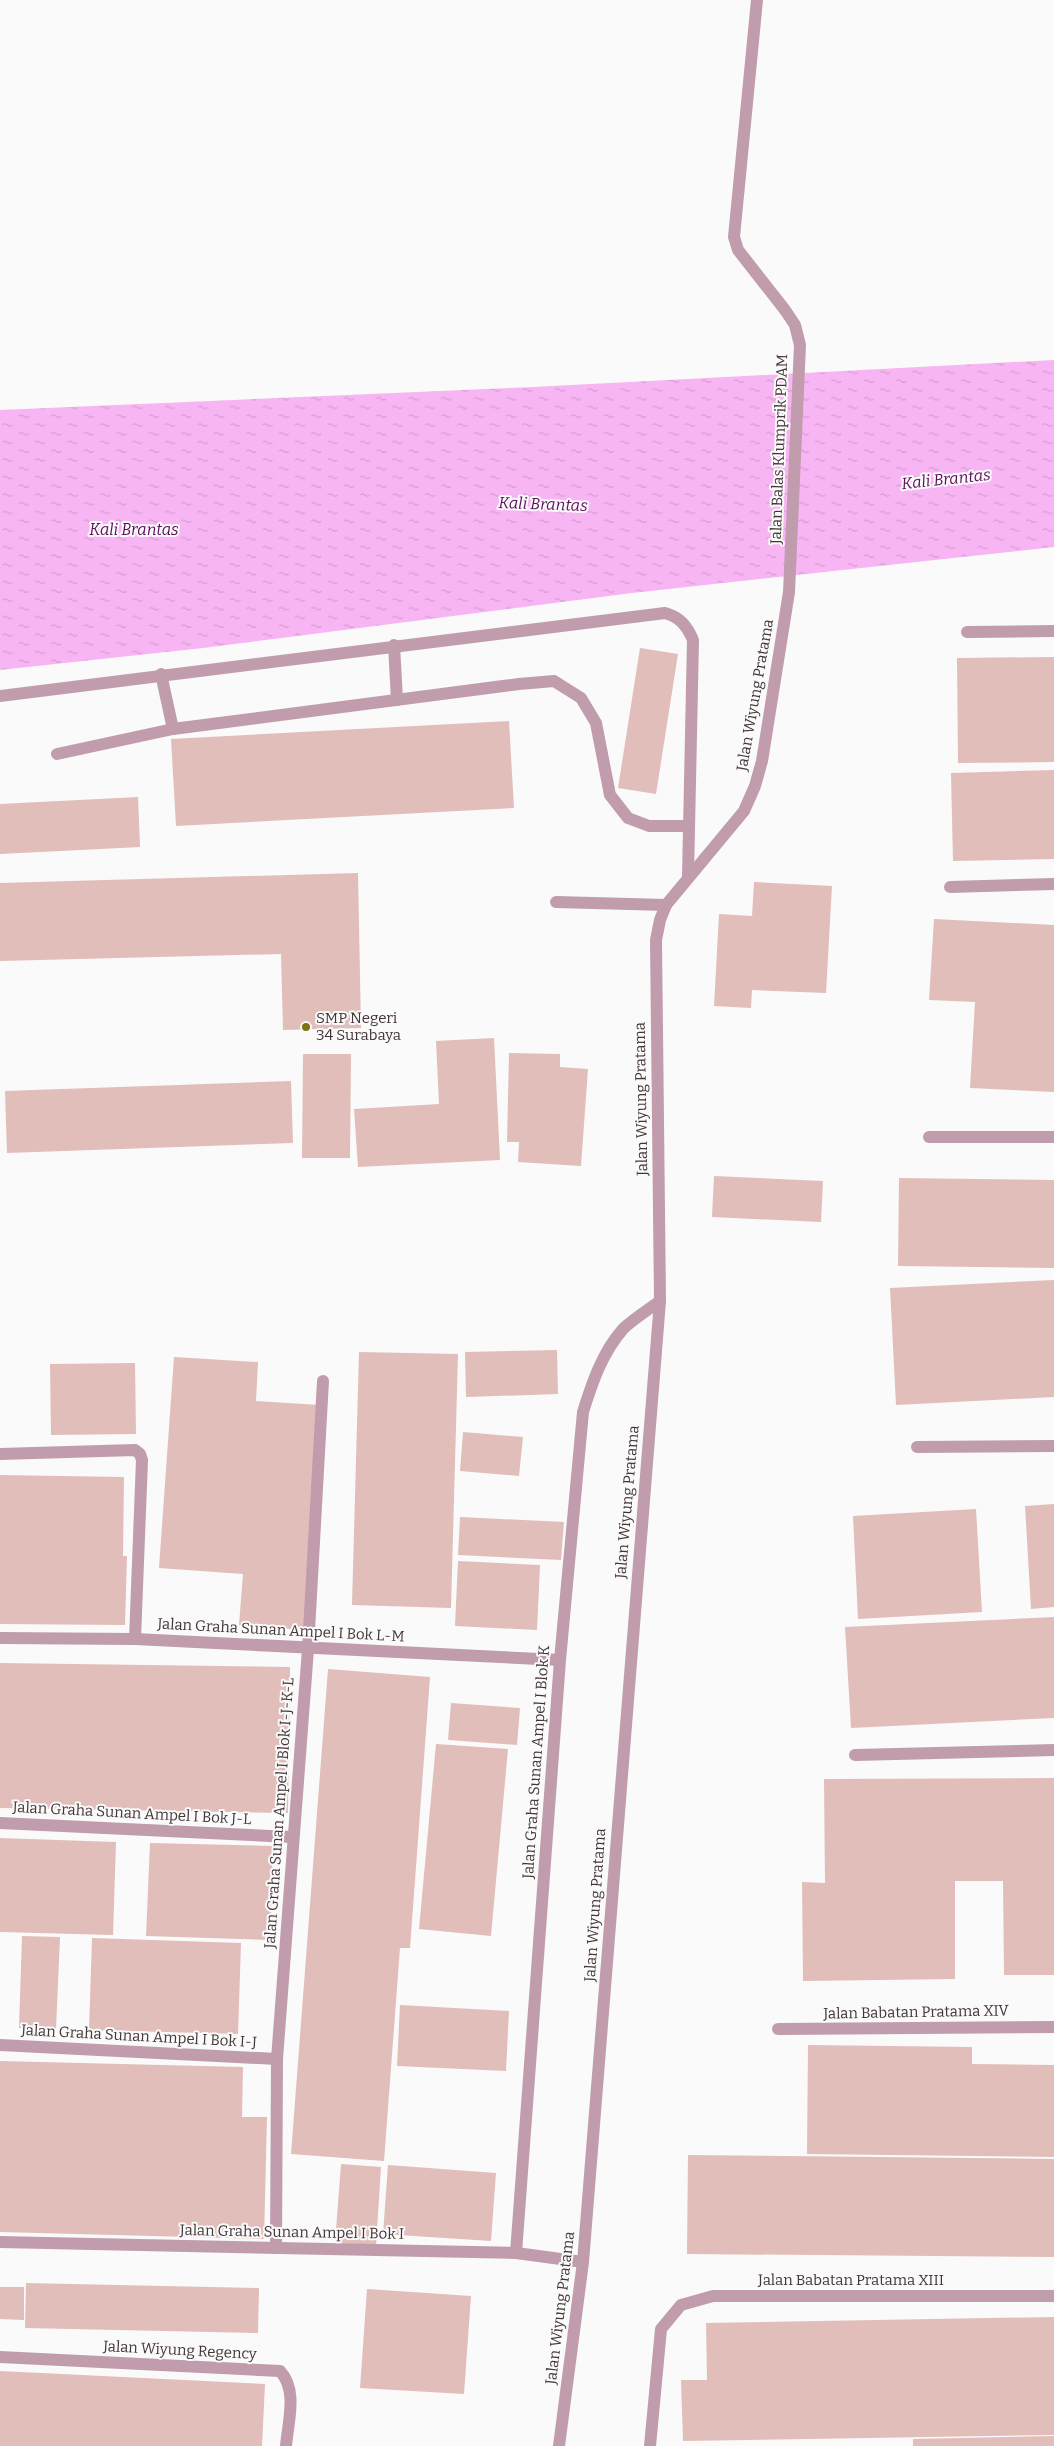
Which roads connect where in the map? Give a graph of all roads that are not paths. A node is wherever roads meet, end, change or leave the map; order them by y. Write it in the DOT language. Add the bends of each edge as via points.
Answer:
graph roads {
  1 [pos="757,0"];
  2 [pos="789,592"];
  3 [pos="1054,631"];
  4 [pos="967,632"];
  5 [pos="394,646"];
  6 [pos="161,674"];
  7 [pos="0,696"];
  8 [pos="397,700"];
  9 [pos="173,728"];
  10 [pos="57,754"];
  11 [pos="690,826"];
  12 [pos="688,876"];
  13 [pos="1054,884"];
  14 [pos="950,887"];
  15 [pos="556,902"];
  16 [pos="666,904"];
  17 [pos="929,1137"];
  18 [pos="1054,1137"];
  19 [pos="660,1301"];
  20 [pos="322,1381"];
  21 [pos="1054,1446"];
  22 [pos="917,1447"];
  23 [pos="0,1454"];
  24 [pos="0,1638"];
  25 [pos="135,1639"];
  26 [pos="308,1649"];
  27 [pos="560,1660"];
  28 [pos="1054,1750"];
  29 [pos="855,1755"];
  30 [pos="0,1823"];
  31 [pos="292,1837"];
  32 [pos="1054,2027"];
  33 [pos="778,2029"];
  34 [pos="0,2045"];
  35 [pos="277,2059"];
  36 [pos="0,2242"];
  37 [pos="276,2248"];
  38 [pos="516,2253"];
  39 [pos="583,2262"];
  40 [pos="1054,2296"];
  41 [pos="0,2357"];
  42 [pos="286,2446"];
  43 [pos="559,2446"];
  44 [pos="650,2446"];
  1 -- 2 [label="street, Jalan Balas Klumprik PDAM" via="734,238 738,250 795,324 800,345"];
  2 -- 12 [label="street, Jalan Wiyung Pratama" via="762,761 755,786 744,811"];
  3 -- 4 [label="street"];
  5 -- 6 [label="street"];
  5 -- 8 [label="street"];
  5 -- 11 [label="street" via="665,613 673,615 688,629 693,640"];
  6 -- 7 [label="street"];
  6 -- 9 [label="street"];
  8 -- 9 [label="street"];
  8 -- 11 [label="street" via="554,681 581,698 596,723 610,795 628,818 649,826"];
  9 -- 10 [label="street"];
  11 -- 12 [label="street"];
  12 -- 16 [label="street, Jalan Wiyung Pratama"];
  13 -- 14 [label="street"];
  15 -- 16 [label="street"];
  16 -- 19 [label="street, Jalan Wiyung Pratama" via="656,940"];
  17 -- 18 [label="street"];
  19 -- 27 [label="street, Jalan Graha Sunan Ampel I Blok K" via="624,1329 606,1352 582,1412"];
  19 -- 39 [label="street, Jalan Wiyung Pratama"];
  20 -- 26 [label="street, Jalan Graha Sunan Ampel I Blok I-J-K-L"];
  21 -- 22 [label="street"];
  23 -- 25 [label="street" via="135,1450 140,1454"];
  24 -- 25 [label="street, Jalan Graha Sunan Ampel I Bok L-M"];
  25 -- 26 [label="street, Jalan Graha Sunan Ampel I Bok L-M"];
  26 -- 27 [label="street, Jalan Graha Sunan Ampel I Bok L-M"];
  26 -- 31 [label="street, Jalan Graha Sunan Ampel I Blok I-J-K-L"];
  27 -- 38 [label="street, Jalan Graha Sunan Ampel I Blok K"];
  28 -- 29 [label="street"];
  30 -- 31 [label="street, Jalan Graha Sunan Ampel I Bok J-L"];
  31 -- 35 [label="street, Jalan Graha Sunan Ampel I Blok I-J-K-L"];
  32 -- 33 [label="street, Jalan Babatan Pratama XIV"];
  34 -- 35 [label="street, Jalan Graha Sunan Ampel I Bok I-J"];
  35 -- 37 [label="street, Jalan Graha Sunan Ampel I Blok I-J-K-L"];
  36 -- 37 [label="street, Jalan Graha Sunan Ampel I Bok I"];
  37 -- 38 [label="street, Jalan Graha Sunan Ampel I Bok I"];
  38 -- 39 [label="street, Jalan Graha Sunan Ampel I Bok I"];
  39 -- 43 [label="street, Jalan Wiyung Pratama"];
  40 -- 44 [label="street, Jalan Babatan Pratama XIII" via="713,2296 681,2305 661,2329"];
  41 -- 42 [label="street, Jalan Wiyung Regency" via="280,2371 288,2379 291,2390"];
}
